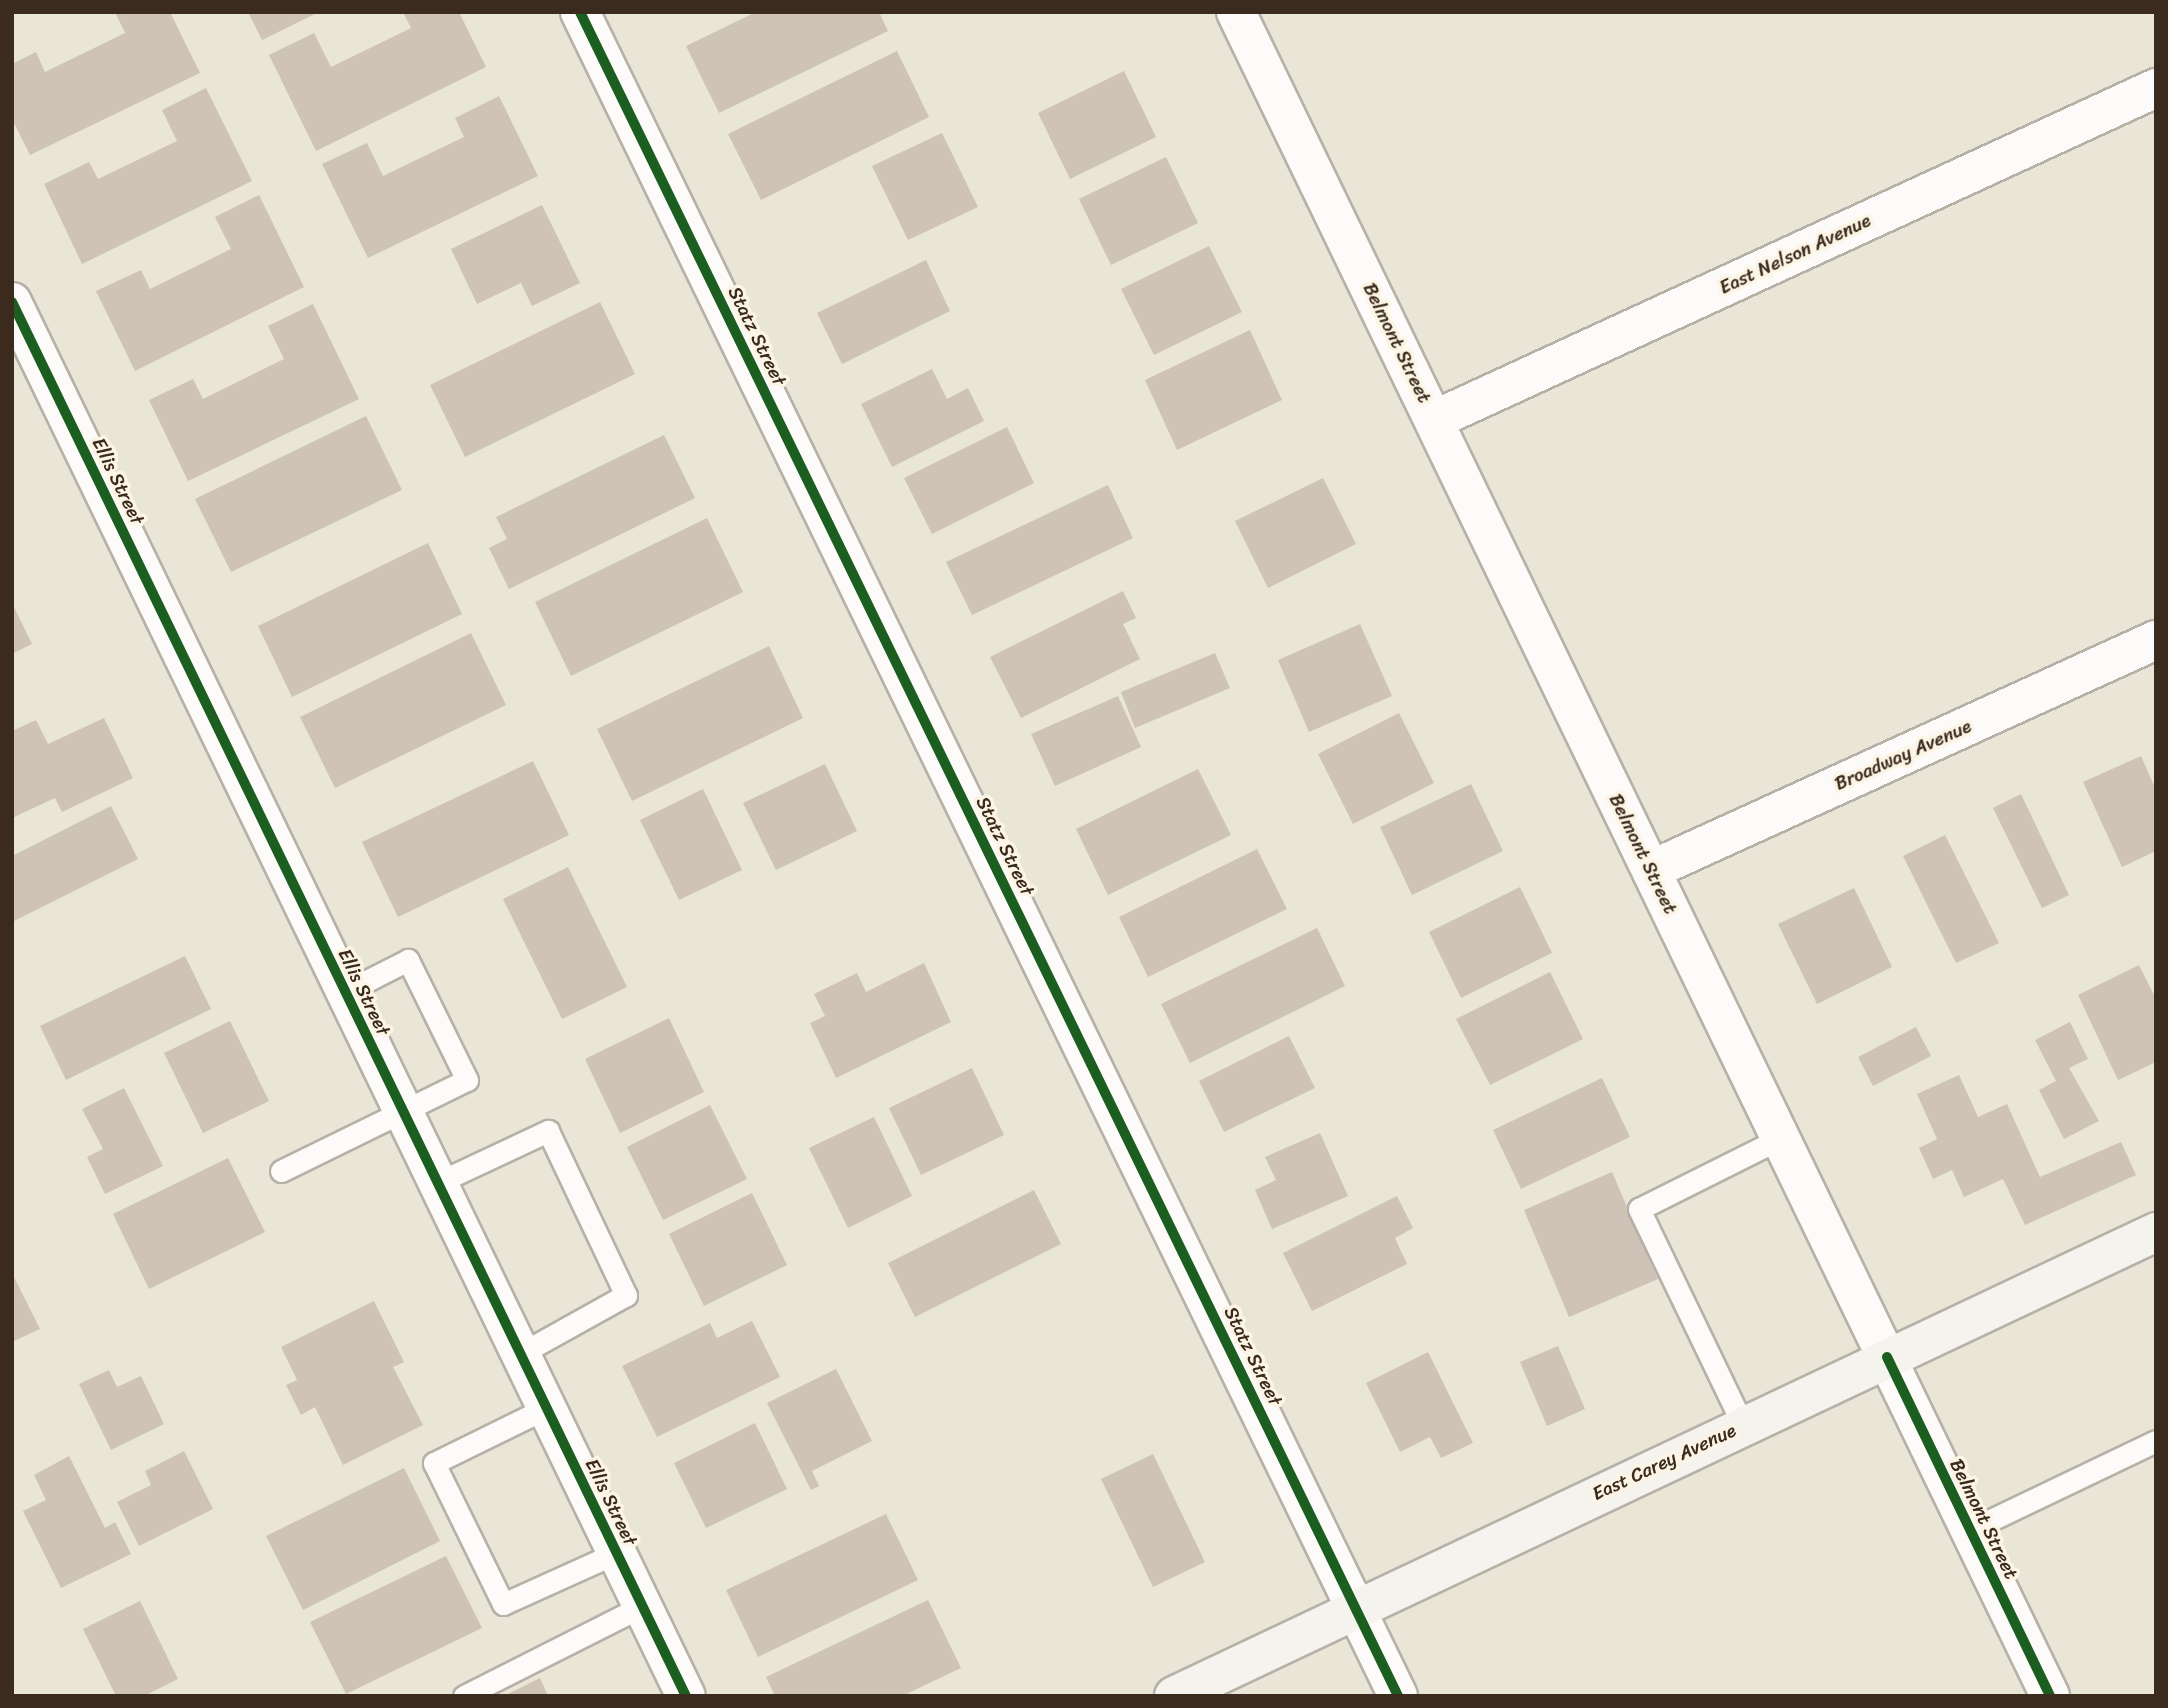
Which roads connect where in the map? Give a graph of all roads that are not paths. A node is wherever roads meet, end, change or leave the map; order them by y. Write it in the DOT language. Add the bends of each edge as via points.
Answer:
graph roads {
  1 [pos="580,12"];
  2 [pos="1236,12"];
  3 [pos="2156,88"];
  4 [pos="12,302"];
  5 [pos="1434,420"];
  6 [pos="2156,640"];
  7 [pos="1651,870"];
  8 [pos="345,992"];
  9 [pos="403,1111"];
  10 [pos="1781,1138"];
  11 [pos="281,1171"];
  12 [pos="438,1183"];
  13 [pos="2156,1232"];
  14 [pos="520,1354"];
  15 [pos="1887,1357"];
  16 [pos="546,1408"];
  17 [pos="1743,1425"];
  18 [pos="2156,1441"];
  19 [pos="1970,1530"];
  20 [pos="616,1553"];
  21 [pos="642,1606"];
  22 [pos="1356,1608"];
  23 [pos="464,1696"];
  24 [pos="685,1696"];
  25 [pos="1174,1696"];
  26 [pos="1398,1696"];
  27 [pos="2050,1696"];
  1 -- 22 [label="street, Statz Street"];
  2 -- 5 [label="street, Belmont Street"];
  3 -- 5 [label="street, East Nelson Avenue"];
  4 -- 8 [label="street, Ellis Street"];
  5 -- 7 [label="street, Belmont Street"];
  6 -- 7 [label="street, Broadway Avenue"];
  7 -- 10 [label="street, Belmont Street"];
  8 -- 9 [label="street, Ellis Street"];
  8 -- 9 [label="lane" via="408,960 467,1080"];
  9 -- 11 [label="lane"];
  9 -- 12 [label="street, Ellis Street"];
  10 -- 15 [label="street, Belmont Street"];
  10 -- 17 [label="lane" via="1639,1209"];
  12 -- 14 [label="street, Ellis Street"];
  12 -- 14 [label="lane" via="548,1131 626,1295"];
  13 -- 15 [label="main road, East Carey Avenue"];
  14 -- 16 [label="street, Ellis Street"];
  15 -- 17 [label="main road, East Carey Avenue"];
  15 -- 19 [label="street, Belmont Street"];
  16 -- 20 [label="street, Ellis Street"];
  16 -- 20 [label="lane" via="434,1463 503,1604"];
  17 -- 22 [label="main road, East Carey Avenue"];
  18 -- 19 [label="lane"];
  19 -- 27 [label="street, Belmont Street"];
  20 -- 21 [label="street, Ellis Street"];
  21 -- 23 [label="lane"];
  21 -- 24 [label="street, Ellis Street"];
  22 -- 25 [label="main road, East Carey Avenue"];
  22 -- 26 [label="street, Statz Street"];
}
